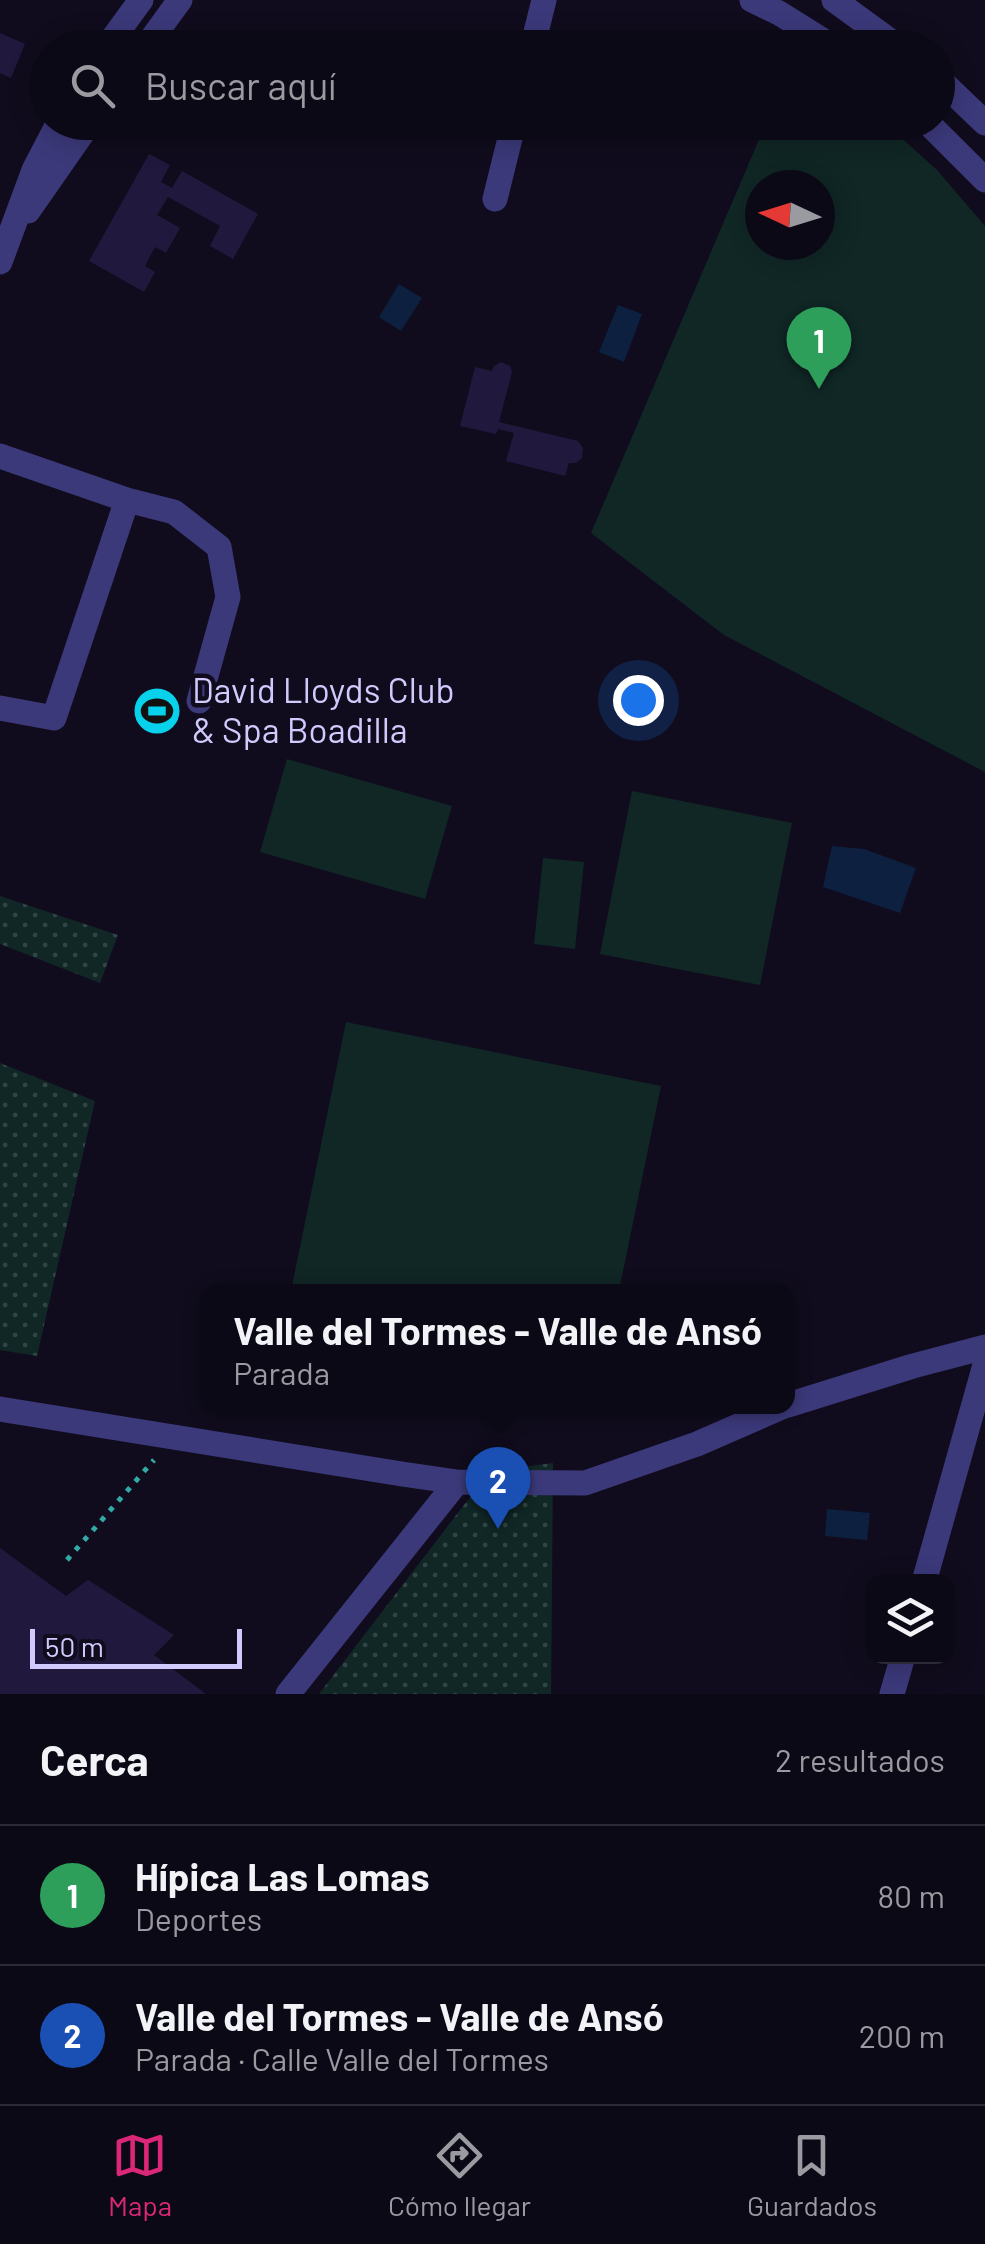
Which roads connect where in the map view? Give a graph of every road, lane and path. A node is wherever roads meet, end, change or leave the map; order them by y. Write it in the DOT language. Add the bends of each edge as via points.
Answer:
graph roads {
  1 [pos="141,0"];
  2 [pos="180,0"];
  3 [pos="544,0"];
  4 [pos="752,0"];
  5 [pos="834,0"];
  6 [pos="119,30"];
  7 [pos="158,30"];
  8 [pos="536,30"];
  9 [pos="804,30"];
  10 [pos="875,30"];
  11 [pos="955,94"];
  12 [pos="985,123"];
  13 [pos="50,140"];
  14 [pos="78,140"];
  15 [pos="510,140"];
  16 [pos="945,140"];
  17 [pos="985,180"];
  18 [pos="495,200"];
  19 [pos="11,236"];
  20 [pos="0,262"];
  21 [pos="0,456"];
  22 [pos="127,500"];
  23 [pos="199,701"];
  24 [pos="0,708"];
  25 [pos="985,1347"];
  26 [pos="985,1365"];
  27 [pos="795,1403"];
  28 [pos="0,1408"];
  29 [pos="767,1414"];
  30 [pos="174,1438"];
  31 [pos="457,1482"];
  32 [pos="67,1560"];
  33 [pos="926,1574"];
  34 [pos="901,1664"];
  35 [pos="288,1694"];
  36 [pos="892,1694"];
  1 -- 6 [label="street"];
  2 -- 7 [label="street"];
  3 -- 8 [label="street"];
  4 -- 9 [label="street"];
  5 -- 10 [label="street"];
  11 -- 12 [label="street"];
  13 -- 19 [label="street"];
  14 -- 19 [label="street"];
  15 -- 18 [label="street"];
  16 -- 17 [label="street"];
  19 -- 20 [label="street"];
  21 -- 22 [label="street"];
  22 -- 23 [label="street" via="174,512 219,548 228,597"];
  22 -- 24 [label="street" via="54,718"];
  25 -- 27 [label="street"];
  26 -- 33 [label="street"];
  28 -- 30 [label="street"];
  29 -- 31 [label="street" via="585,1483"];
  30 -- 31 [label="street"];
  30 -- 32 [label="path"];
  31 -- 35 [label="street"];
  34 -- 36 [label="street"];
}
